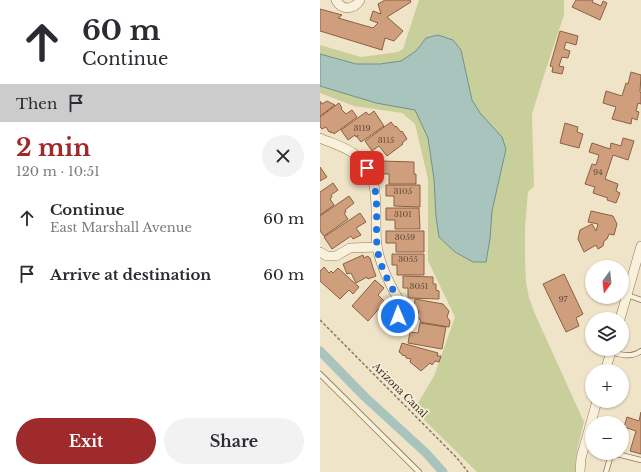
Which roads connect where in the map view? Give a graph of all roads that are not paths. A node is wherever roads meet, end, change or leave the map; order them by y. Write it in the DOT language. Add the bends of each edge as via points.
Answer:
graph roads {
  1 [pos="336,0"];
  2 [pos="360,0"];
  3 [pos="320,138"];
  4 [pos="641,246"];
  5 [pos="377,247"];
  6 [pos="320,252"];
  7 [pos="629,288"];
  8 [pos="629,296"];
  9 [pos="641,300"];
  10 [pos="390,326"];
  11 [pos="641,351"];
  12 [pos="629,356"];
  13 [pos="320,374"];
  14 [pos="595,408"];
  15 [pos="641,460"];
  16 [pos="419,472"];
  17 [pos="580,472"];
  18 [pos="606,472"];
  1 -- 2 [label="street" via="344,7 350,8 357,5"];
  3 -- 5 [label="street" via="352,152 371,173 375,188"];
  4 -- 7 [label="street"];
  5 -- 6 [label="street" via="350,248 336,256 327,256"];
  5 -- 10 [label="street" via="384,272 400,302 398,316"];
  8 -- 9 [label="lane"];
  11 -- 12 [label="lane"];
  13 -- 16 [label="lane"];
  14 -- 17 [label="street" via="581,458"];
  15 -- 18 [label="lane" via="613,453"];
}
